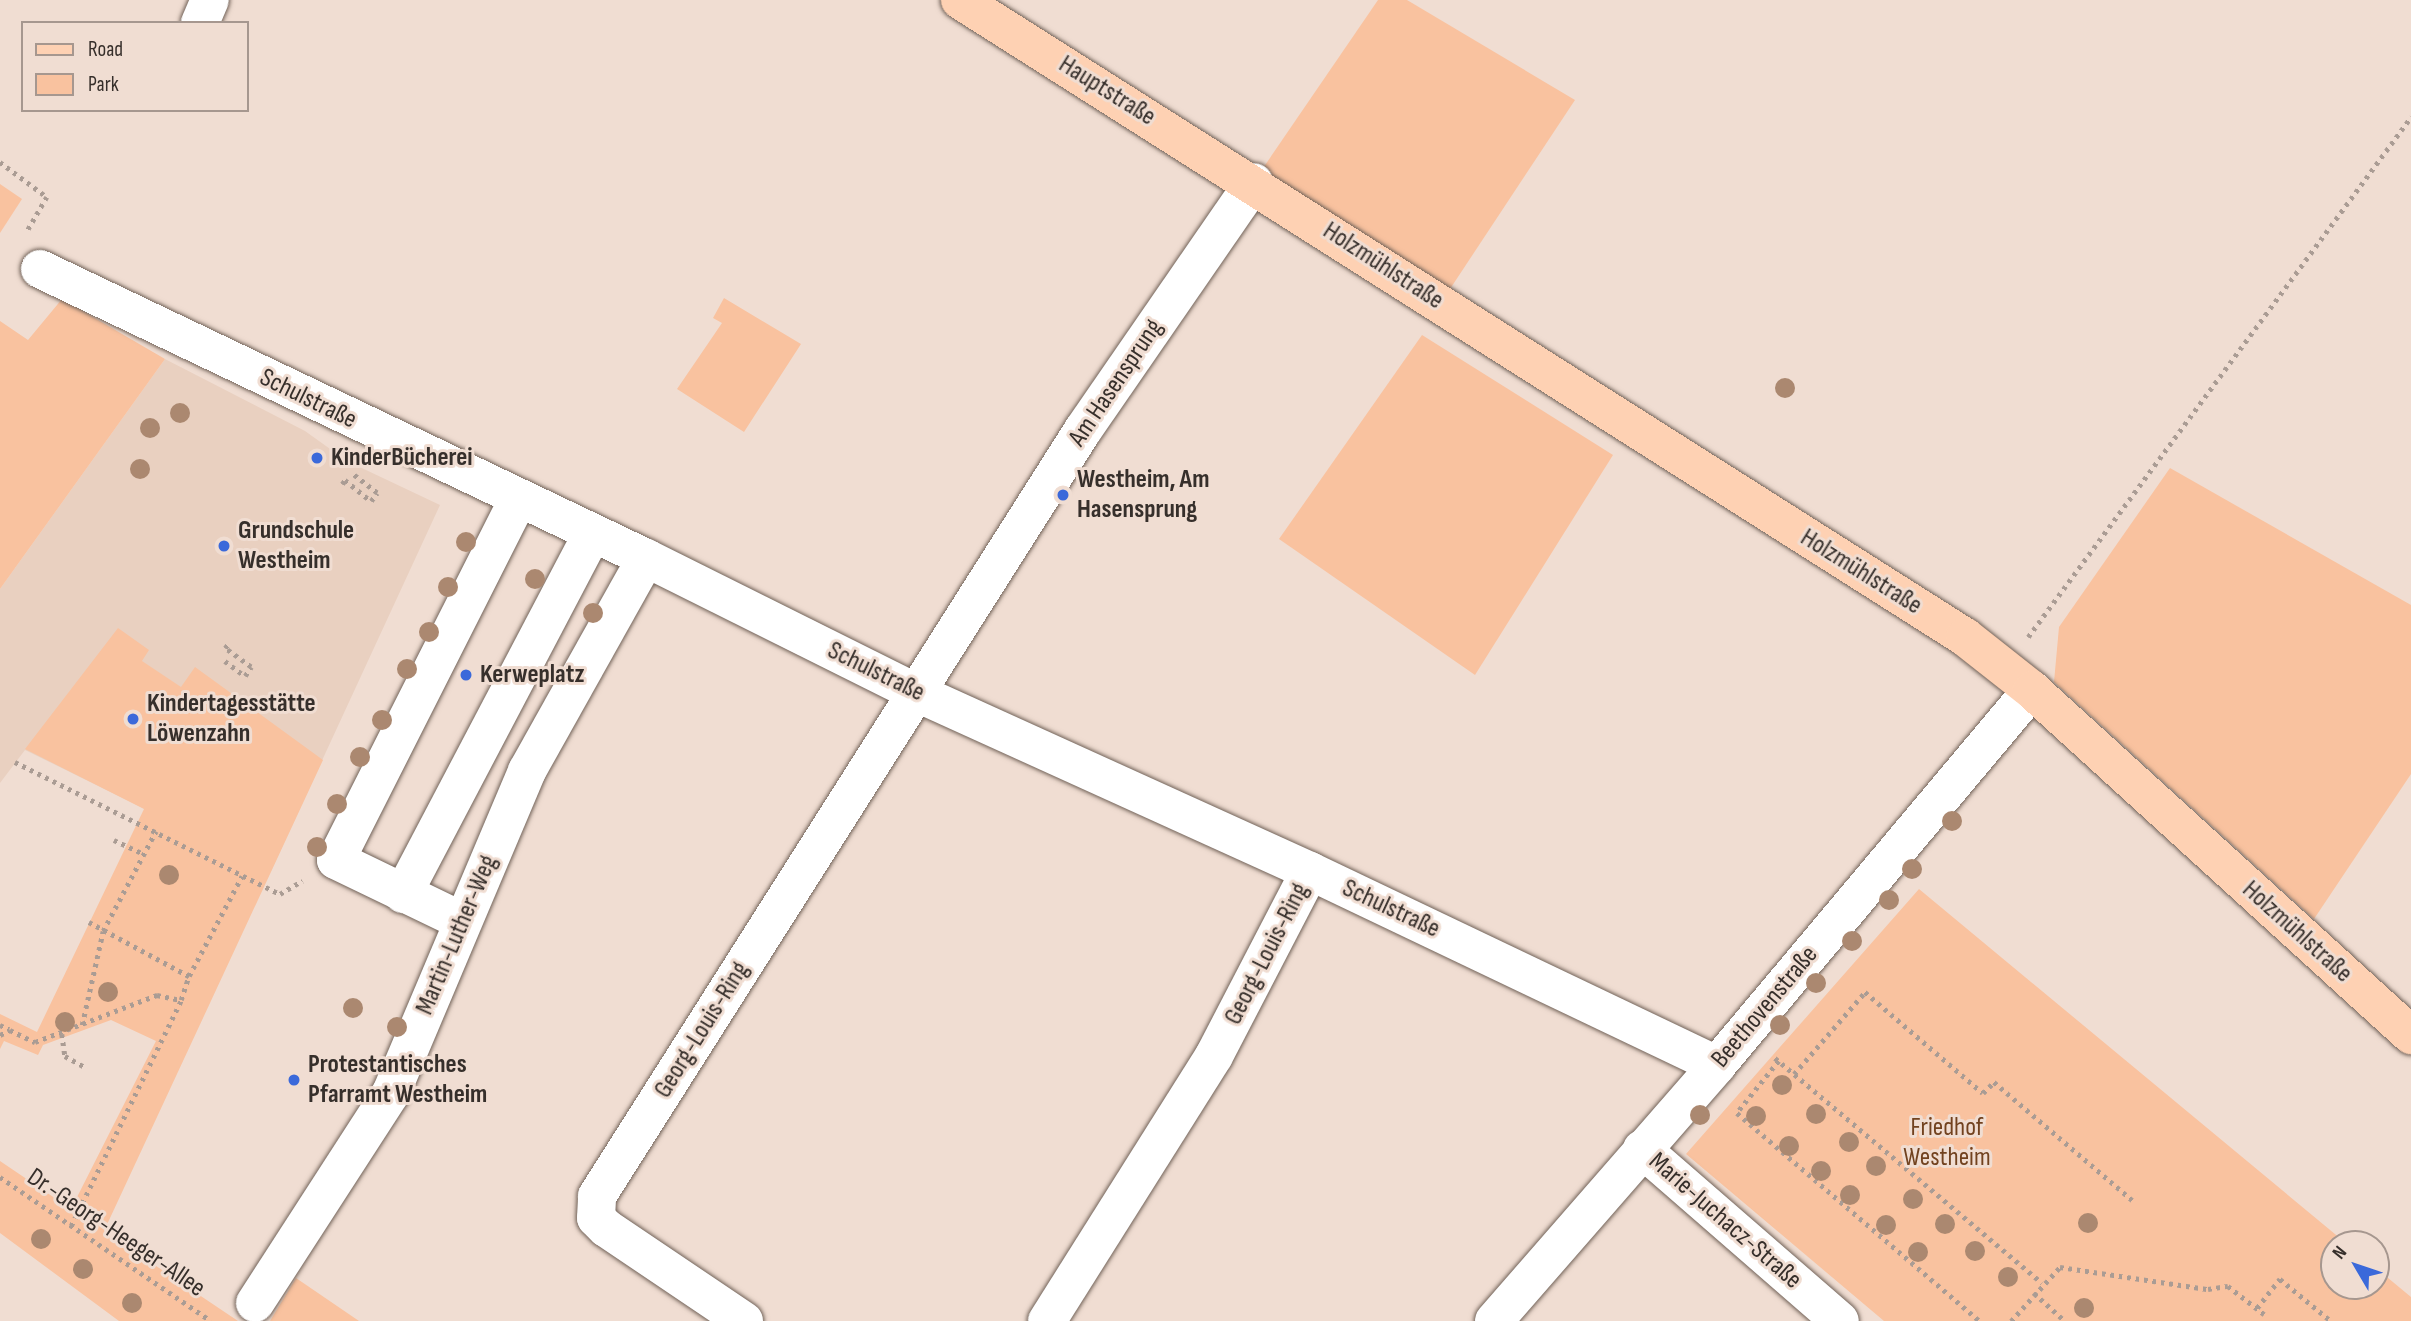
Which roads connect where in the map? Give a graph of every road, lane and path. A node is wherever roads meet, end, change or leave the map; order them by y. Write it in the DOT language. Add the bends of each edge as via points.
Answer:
graph roads {
  1 [pos="210,0"];
  2 [pos="960,0"];
  3 [pos="201,21"];
  4 [pos="2411,117"];
  5 [pos="0,163"];
  6 [pos="1254,183"];
  7 [pos="40,269"];
  8 [pos="351,473"];
  9 [pos="342,484"];
  10 [pos="518,499"];
  11 [pos="592,534"];
  12 [pos="646,558"];
  13 [pos="228,644"];
  14 [pos="225,661"];
  15 [pos="2018,679"];
  16 [pos="915,692"];
  17 [pos="15,762"];
  18 [pos="156,831"];
  19 [pos="114,840"];
  20 [pos="144,854"];
  21 [pos="336,860"];
  22 [pos="1310,872"];
  23 [pos="242,876"];
  24 [pos="403,894"];
  25 [pos="463,921"];
  26 [pos="89,922"];
  27 [pos="103,931"];
  28 [pos="189,976"];
  29 [pos="181,1000"];
  30 [pos="0,1025"];
  31 [pos="82,1025"];
  32 [pos="10,1030"];
  33 [pos="62,1034"];
  34 [pos="0,1035"];
  35 [pos="2411,1035"];
  36 [pos="1773,1055"];
  37 [pos="1779,1061"];
  38 [pos="1717,1065"];
  39 [pos="88,1068"];
  40 [pos="1794,1074"];
  41 [pos="1642,1149"];
  42 [pos="0,1177"];
  43 [pos="2132,1200"];
  44 [pos="71,1226"];
  45 [pos="2042,1283"];
  46 [pos="2034,1293"];
  47 [pos="255,1303"];
  48 [pos="2257,1308"];
  49 [pos="2264,1314"];
  50 [pos="211,1321"];
  51 [pos="744,1321"];
  52 [pos="1047,1321"];
  53 [pos="1493,1321"];
  54 [pos="1840,1321"];
  55 [pos="1980,1321"];
  56 [pos="2011,1321"];
  57 [pos="2065,1321"];
  58 [pos="2331,1321"];
  1 -- 3 [label="street"];
  2 -- 6 [label="main road, Hauptstraße"];
  4 -- 15 [label="path"];
  5 -- 7 [label="path" via="47,197 21,241"];
  6 -- 15 [label="main road, Holzmühlstraße" via="1965,637"];
  6 -- 16 [label="street, Am Hasensprung" via="1083,430"];
  7 -- 10 [label="street, Schulstraße"];
  8 -- 9 [label="path" via="377,494 371,501 345,480"];
  10 -- 11 [label="street, Schulstraße"];
  10 -- 21 [label="street"];
  11 -- 12 [label="street, Schulstraße"];
  11 -- 24 [label="street"];
  12 -- 16 [label="street, Schulstraße"];
  12 -- 25 [label="street, Martin-Luther-Weg" via="527,771"];
  13 -- 14 [label="path" via="225,648 251,667 245,676"];
  15 -- 35 [label="main road, Holzmühlstraße"];
  15 -- 38 [label="street, Beethovenstraße"];
  16 -- 22 [label="street, Schulstraße"];
  16 -- 51 [label="street, Georg-Louis-Ring" via="593,1205 596,1218 606,1228"];
  17 -- 18 [label="path"];
  18 -- 20 [label="path"];
  18 -- 23 [label="path"];
  19 -- 20 [label="path"];
  20 -- 27 [label="path"];
  21 -- 23 [label="path" via="280,894"];
  21 -- 24 [label="street"];
  22 -- 38 [label="street, Schulstraße"];
  22 -- 52 [label="street, Georg-Louis-Ring" via="1214,1056"];
  23 -- 28 [label="path"];
  24 -- 25 [label="street"];
  25 -- 47 [label="street, Martin-Luther-Weg" via="391,1093"];
  26 -- 27 [label="path"];
  27 -- 28 [label="path"];
  27 -- 31 [label="path"];
  28 -- 29 [label="path"];
  29 -- 31 [label="path" via="157,995"];
  29 -- 44 [label="path"];
  30 -- 32 [label="path"];
  31 -- 33 [label="path"];
  32 -- 33 [label="path" via="35,1042"];
  32 -- 34 [label="path"];
  33 -- 39 [label="path" via="65,1056"];
  36 -- 37 [label="path"];
  37 -- 40 [label="path"];
  37 -- 55 [label="path" via="1737,1113"];
  38 -- 41 [label="street, Beethovenstraße"];
  40 -- 43 [label="path" via="1865,992 1983,1093 1994,1082"];
  40 -- 45 [label="path"];
  41 -- 53 [label="street, Beethovenstraße"];
  41 -- 54 [label="street, Marie-Juchacz-Straße"];
  42 -- 44 [label="path, Dr.-Georg-Heeger-Allee"];
  44 -- 50 [label="path, Dr.-Georg-Heeger-Allee"];
  45 -- 46 [label="path"];
  45 -- 48 [label="path" via="2060,1267 2208,1289 2228,1286"];
  46 -- 56 [label="path"];
  46 -- 57 [label="path"];
  48 -- 49 [label="path"];
  48 -- 58 [label="path" via="2280,1279"];
}
